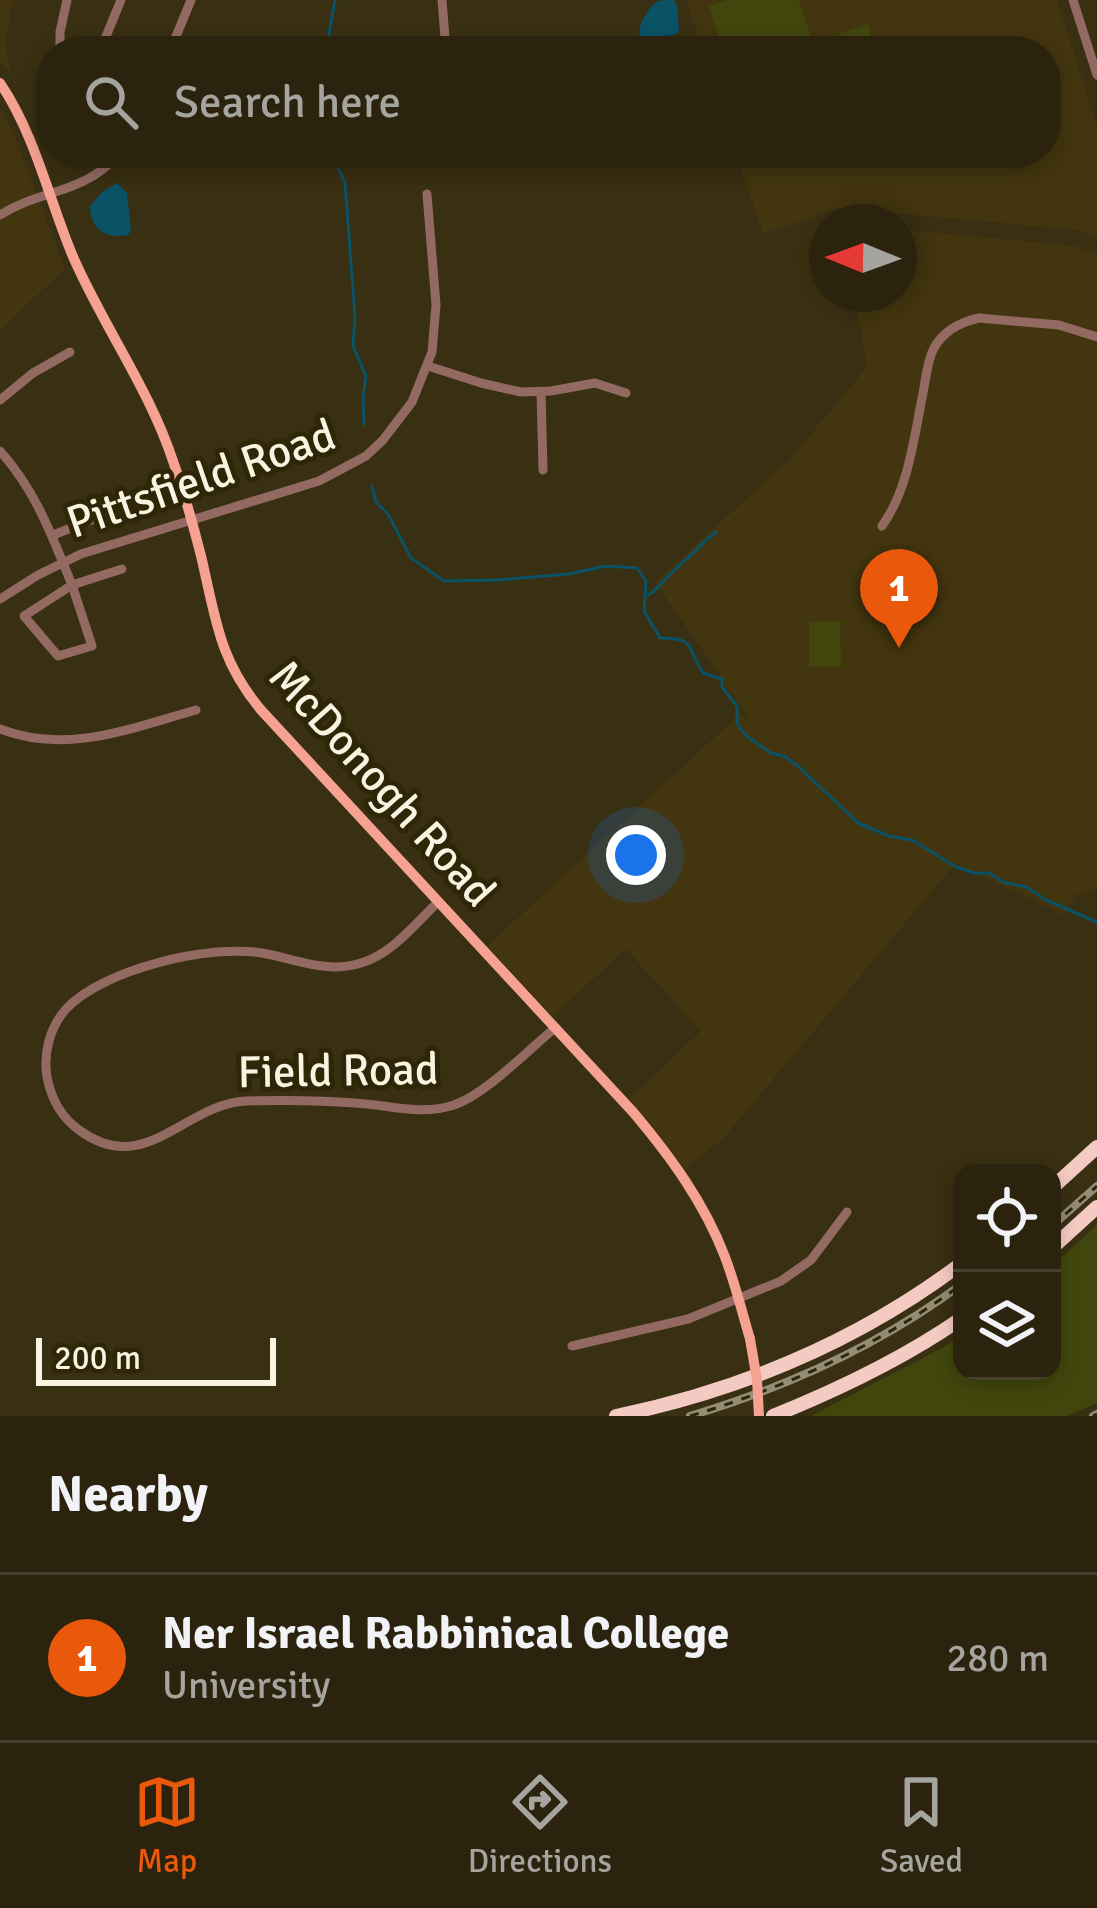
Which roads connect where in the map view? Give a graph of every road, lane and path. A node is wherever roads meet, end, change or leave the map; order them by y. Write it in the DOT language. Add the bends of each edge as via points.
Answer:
graph roads {
  1 [pos="67,0"];
  2 [pos="121,0"];
  3 [pos="191,0"];
  4 [pos="442,0"];
  5 [pos="1073,0"];
  6 [pos="62,36"];
  7 [pos="106,36"];
  8 [pos="176,36"];
  9 [pos="445,36"];
  10 [pos="1097,75"];
  11 [pos="0,83"];
  12 [pos="36,159"];
  13 [pos="39,168"];
  14 [pos="106,168"];
  15 [pos="427,194"];
  16 [pos="50,196"];
  17 [pos="0,215"];
  18 [pos="1097,337"];
  19 [pos="70,352"];
  20 [pos="428,366"];
  21 [pos="541,392"];
  22 [pos="626,393"];
  23 [pos="0,400"];
  24 [pos="0,451"];
  25 [pos="543,470"];
  26 [pos="106,514"];
  27 [pos="191,520"];
  28 [pos="882,526"];
  29 [pos="53,535"];
  30 [pos="62,562"];
  31 [pos="122,569"];
  32 [pos="72,585"];
  33 [pos="0,599"];
  34 [pos="196,710"];
  35 [pos="0,729"];
  36 [pos="438,902"];
  37 [pos="555,1028"];
  38 [pos="1097,1147"];
  39 [pos="1061,1180"];
  40 [pos="1097,1208"];
  41 [pos="847,1212"];
  42 [pos="1061,1240"];
  43 [pos="953,1269"];
  44 [pos="738,1298"];
  45 [pos="953,1324"];
  46 [pos="572,1346"];
  47 [pos="616,1416"];
  48 [pos="759,1416"];
  49 [pos="773,1416"];
  1 -- 6 [label="street"];
  2 -- 7 [label="street"];
  3 -- 8 [label="street"];
  4 -- 9 [label="street"];
  5 -- 10 [label="street"];
  11 -- 12 [label="main road, McDonogh Road"];
  13 -- 16 [label="main road, McDonogh Road"];
  14 -- 16 [label="street"];
  15 -- 20 [label="street, Pittsfield Road" via="436,305"];
  16 -- 17 [label="street"];
  16 -- 27 [label="main road, McDonogh Road" via="159,422"];
  18 -- 28 [label="street" via="979,318 947,331 932,353 905,478"];
  19 -- 23 [label="street"];
  20 -- 21 [label="street"];
  20 -- 27 [label="street, Pittsfield Road" via="401,419 366,456 319,481"];
  21 -- 22 [label="street" via="595,383"];
  21 -- 25 [label="street"];
  24 -- 29 [label="street"];
  26 -- 29 [label="street"];
  27 -- 30 [label="street, Pittsfield Road"];
  27 -- 36 [label="main road, McDonogh Road" via="220,639 239,682"];
  29 -- 30 [label="street"];
  30 -- 32 [label="street"];
  30 -- 33 [label="street, Pittsfield Road"];
  31 -- 32 [label="street"];
  32 -- 32 [label="street" via="92,646 58,656 24,616"];
  34 -- 35 [label="street" via="71,741"];
  36 -- 37 [label="main road, McDonogh Road"];
  36 -- 37 [label="street, Field Road" via="361,963 321,967 224,951 103,984 55,1026 46,1070 58,1109 94,1140 126,1146 160,1139 232,1102 436,1109 468,1099"];
  37 -- 44 [label="main road, McDonogh Road" via="685,1178"];
  38 -- 39 [label="highway"];
  40 -- 42 [label="highway"];
  41 -- 44 [label="street" via="800,1269"];
  43 -- 47 [label="highway" via="807,1355 711,1392"];
  44 -- 46 [label="street" via="688,1319"];
  44 -- 48 [label="main road, McDonogh Road, bridge"];
  45 -- 49 [label="highway" via="866,1376"];
}
